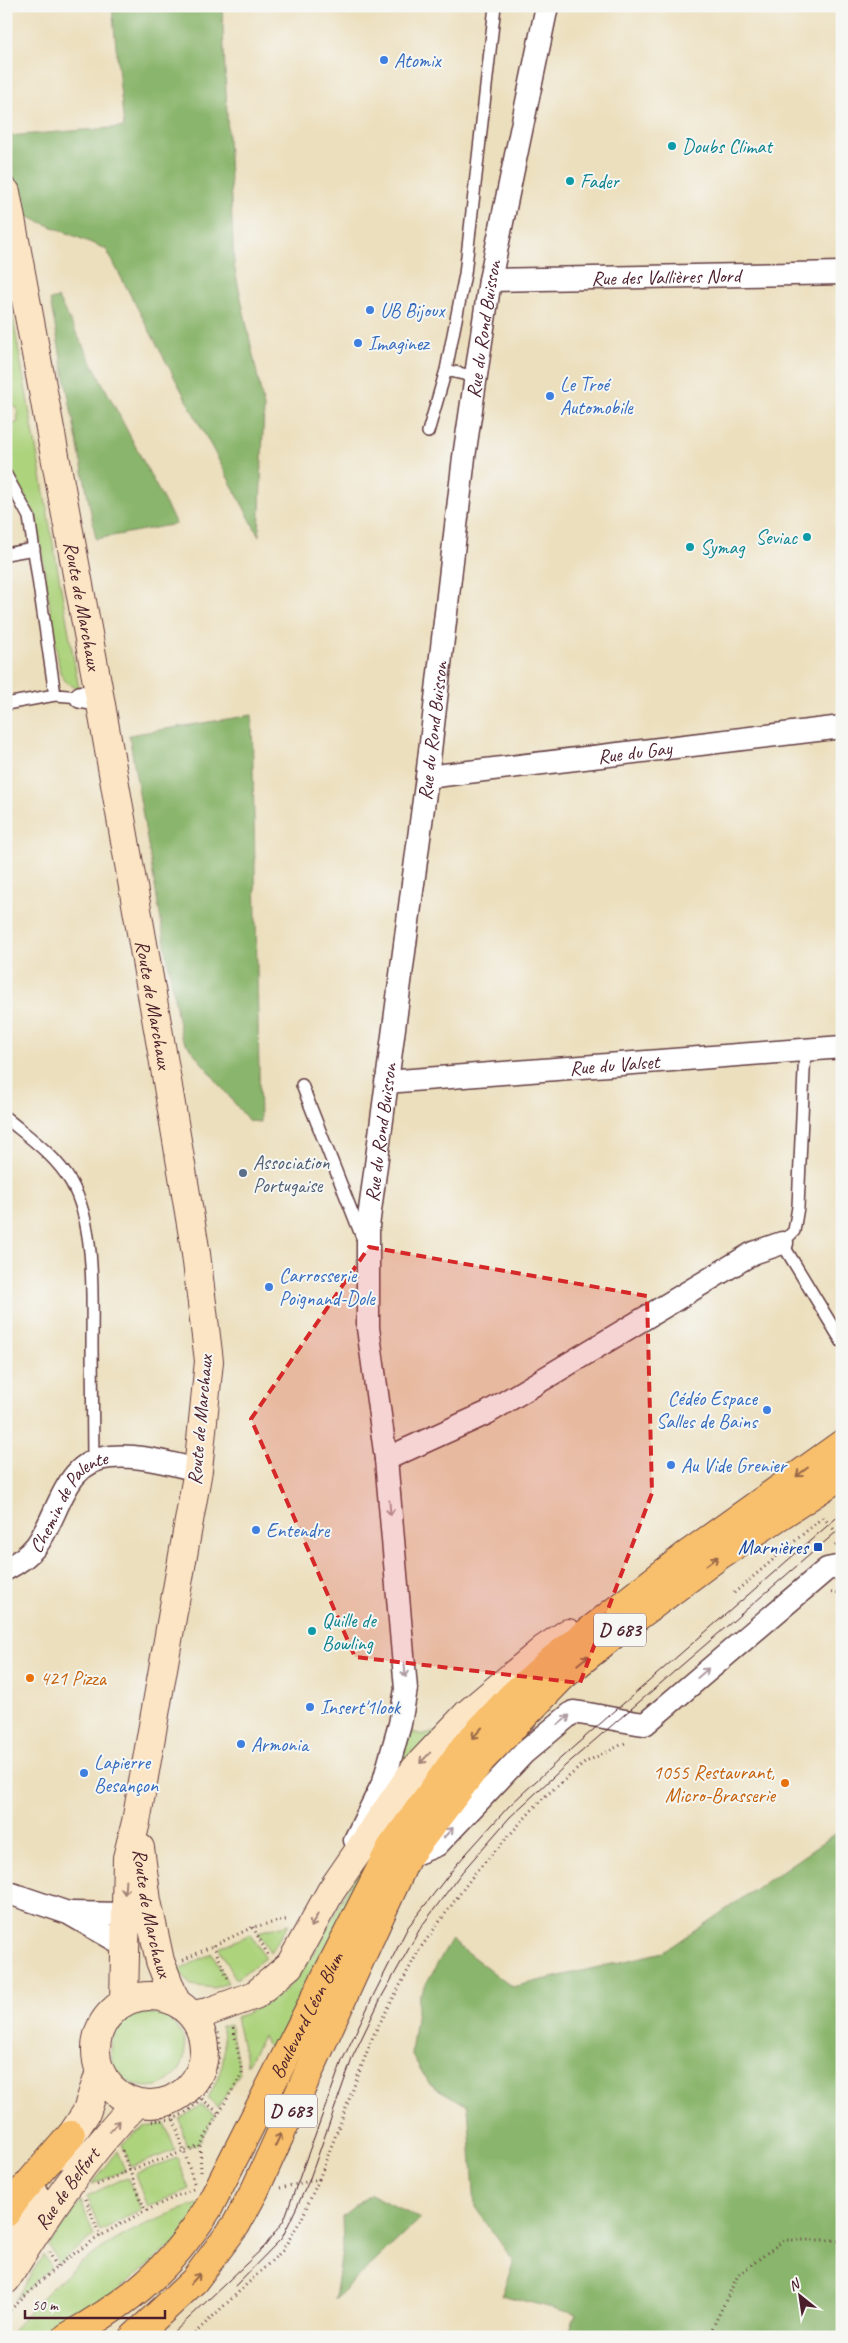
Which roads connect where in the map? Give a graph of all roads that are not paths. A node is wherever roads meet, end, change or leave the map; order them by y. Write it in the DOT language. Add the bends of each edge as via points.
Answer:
graph roads {
  1 [pos="495,6"];
  2 [pos="547,6"];
  3 [pos="6,192"];
  4 [pos="842,273"];
  5 [pos="478,277"];
  6 [pos="446,370"];
  7 [pos="476,376"];
  8 [pos="428,432"];
  9 [pos="6,475"];
  10 [pos="34,550"];
  11 [pos="6,554"];
  12 [pos="55,695"];
  13 [pos="90,698"];
  14 [pos="6,704"];
  15 [pos="842,727"];
  16 [pos="427,777"];
  17 [pos="842,1047"];
  18 [pos="805,1050"];
  19 [pos="386,1082"];
  20 [pos="302,1085"];
  21 [pos="6,1118"];
  22 [pos="782,1243"];
  23 [pos="368,1252"];
  24 [pos="842,1342"];
  25 [pos="842,1444"];
  26 [pos="386,1459"];
  27 [pos="93,1461"];
  28 [pos="198,1470"];
  29 [pos="842,1475"];
  30 [pos="684,1557"];
  31 [pos="842,1566"];
  32 [pos="6,1568"];
  33 [pos="136,1822"];
  34 [pos="407,1857"];
  35 [pos="331,1891"];
  36 [pos="6,1892"];
  37 [pos="68,1913"];
  38 [pos="124,1914"];
  39 [pos="124,1945"];
  40 [pos="170,1961"];
  41 [pos="124,2002"];
  42 [pos="195,2013"];
  43 [pos="100,2072"];
  44 [pos="140,2113"];
  45 [pos="71,2134"];
  46 [pos="6,2213"];
  47 [pos="6,2236"];
  48 [pos="6,2280"];
  49 [pos="67,2337"];
  50 [pos="90,2337"];
  51 [pos="134,2337"];
  1 -- 5 [label="lane"];
  2 -- 5 [label="street, Rue du Rond Buisson"];
  3 -- 13 [label="main road, Route de Marchaux"];
  4 -- 5 [label="street, Rue des Vallières Nord"];
  5 -- 6 [label="lane"];
  5 -- 7 [label="street, Rue du Rond Buisson"];
  6 -- 7 [label="lane"];
  6 -- 8 [label="lane"];
  7 -- 16 [label="street, Rue du Rond Buisson"];
  9 -- 10 [label="lane" via="29,517"];
  10 -- 11 [label="lane"];
  10 -- 12 [label="lane"];
  12 -- 13 [label="lane"];
  12 -- 14 [label="lane"];
  13 -- 28 [label="main road, Route de Marchaux" via="197,1263 209,1360"];
  15 -- 16 [label="street, Rue du Gay"];
  16 -- 19 [label="street, Rue du Rond Buisson"];
  17 -- 18 [label="street, Rue du Valset"];
  18 -- 19 [label="street, Rue du Valset"];
  18 -- 22 [label="lane" via="798,1207 794,1231"];
  19 -- 23 [label="street, Rue du Rond Buisson" via="368,1226"];
  20 -- 23 [label="lane"];
  21 -- 27 [label="lane" via="51,1154 62,1168 72,1184 85,1220 90,1261"];
  22 -- 24 [label="lane"];
  22 -- 26 [label="street" via="753,1253 487,1413"];
  23 -- 26 [label="street, Rue du Rond Buisson" via="368,1328"];
  25 -- 30 [label="main road, D 683, one-way"];
  26 -- 35 [label="street, Rue du Rond Buisson, one-way" via="406,1688 400,1724 384,1780"];
  27 -- 28 [label="street, Chemin de Palente" via="127,1456"];
  27 -- 32 [label="street, Chemin de Palente" via="76,1474 63,1492 36,1546 22,1560"];
  28 -- 33 [label="main road, Route de Marchaux"];
  34 -- 29 [label="main road, D 683, one-way" via="482,1759 564,1675 720,1555"];
  30 -- 35 [label="main road, D 683, one-way" via="544,1649 468,1714 414,1769"];
  30 -- 49 [label="main road, Boulevard Léon Blum, one-way" via="552,1660 511,1697 465,1746 391,1848 209,2207 187,2242 159,2273 107,2314"];
  34 -- 31 [label="street, one-way" via="437,1846 524,1753 573,1712 645,1724 827,1569"];
  33 -- 38 [label="main road, Route de Marchaux, one-way" via="127,1858"];
  33 -- 40 [label="main road, Route de Marchaux" via="146,1901"];
  34 -- 50 [label="main road, Boulevard Léon Blum" via="378,1902 329,1994 217,2219 167,2282 115,2323"];
  51 -- 34 [label="main road, D 683, one-way" via="194,2281 236,2225"];
  35 -- 42 [label="main road, D 683, one-way" via="290,1965 255,1995 208,2012"];
  36 -- 37 [label="street"];
  37 -- 38 [label="street"];
  37 -- 39 [label="street"];
  38 -- 39 [label="main road, Route de Marchaux"];
  38 -- 40 [label="street" via="140,1924"];
  39 -- 41 [label="main road, Route de Marchaux"];
  40 -- 42 [label="main road, Route de Marchaux"];
  41 -- 42 [label="main road" via="141,1996 159,1996"];
  41 -- 43 [label="main road" via="111,2012 96,2040"];
  42 -- 44 [label="main road" via="204,2044 204,2060 199,2075 171,2110 153,2104"];
  43 -- 44 [label="main road" via="109,2086"];
  43 -- 45 [label="main road, Rue de Belfort" via="86,2113"];
  48 -- 44 [label="main road, Rue de Belfort, one-way" via="37,2230 111,2131"];
  45 -- 46 [label="main road"];
  45 -- 47 [label="main road, Rue de Belfort"];
}
